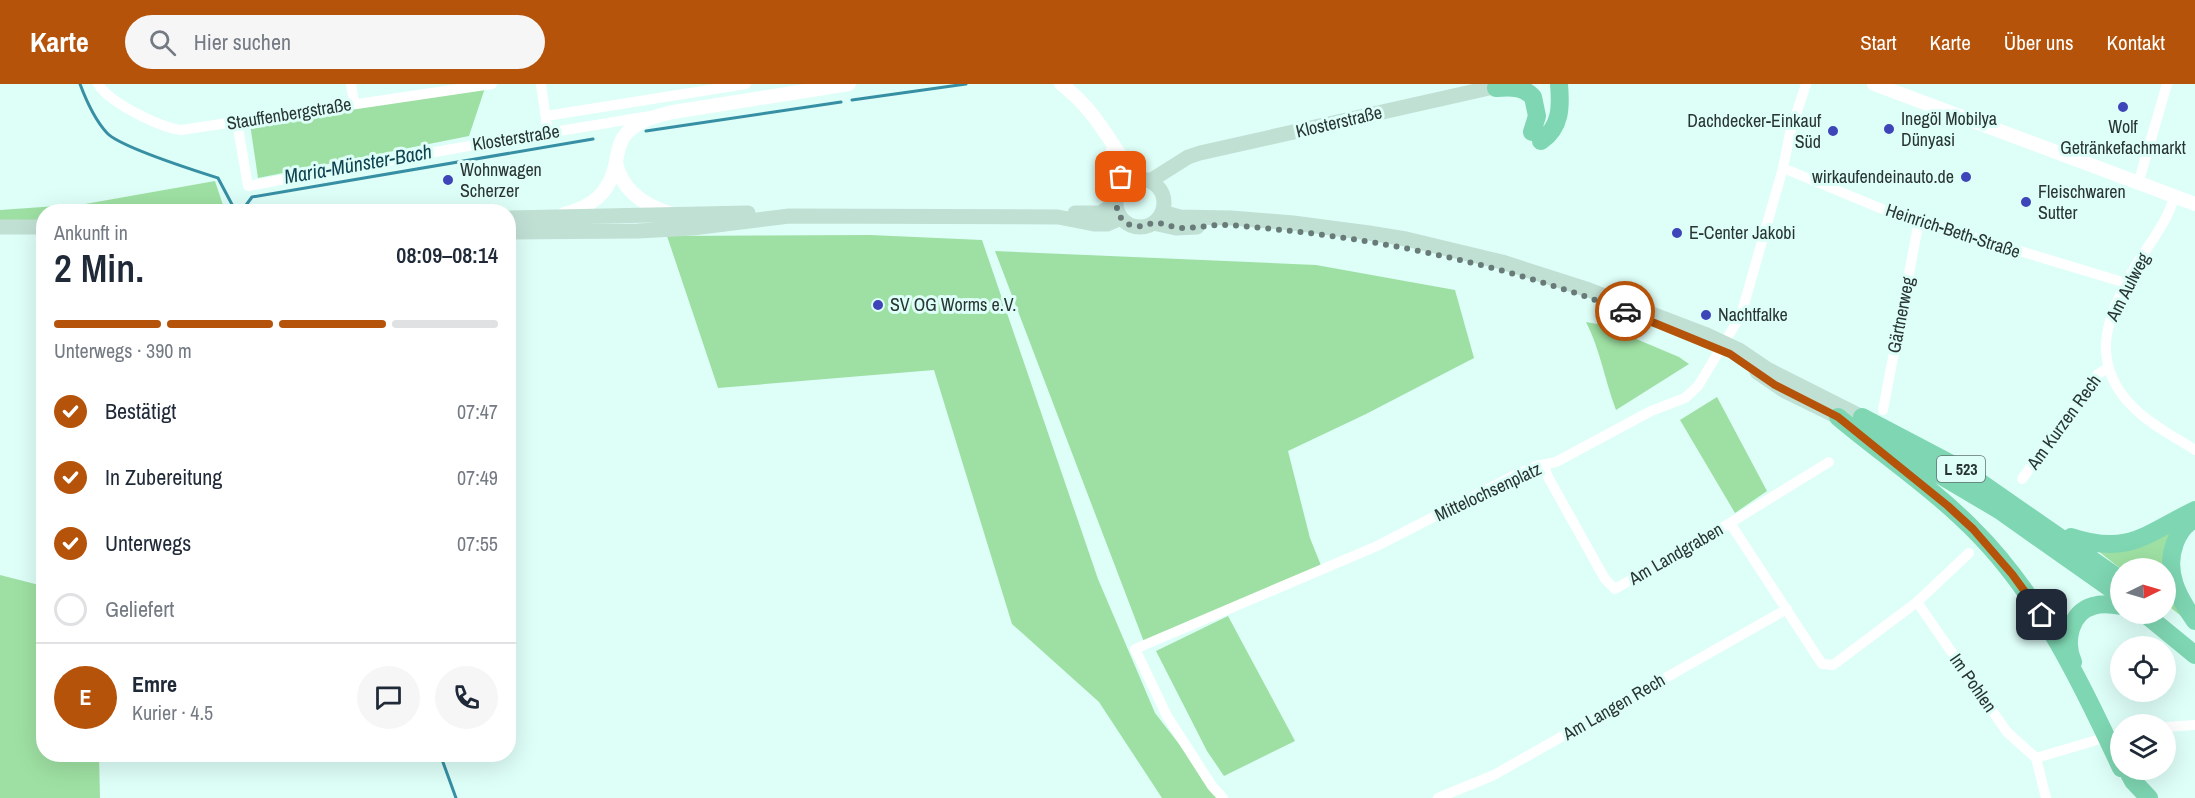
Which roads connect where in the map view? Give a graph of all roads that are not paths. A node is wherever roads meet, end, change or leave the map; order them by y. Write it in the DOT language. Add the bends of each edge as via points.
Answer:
graph roads {
  1 [pos="98,84"];
  2 [pos="351,84"];
  3 [pos="492,84"];
  4 [pos="541,84"];
  5 [pos="746,84"];
  6 [pos="849,84"];
  7 [pos="1061,84"];
  8 [pos="1546,84"];
  9 [pos="1559,84"];
  10 [pos="1806,84"];
  11 [pos="1874,84"];
  12 [pos="2167,84"];
  13 [pos="1496,85"];
  14 [pos="354,104"];
  15 [pos="660,115"];
  16 [pos="546,116"];
  17 [pos="237,122"];
  18 [pos="600,125"];
  19 [pos="548,133"];
  20 [pos="1536,136"];
  21 [pos="623,139"];
  22 [pos="616,161"];
  23 [pos="1782,168"];
  24 [pos="2138,184"];
  25 [pos="1143,185"];
  26 [pos="2174,198"];
  27 [pos="1116,203"];
  28 [pos="2195,204"];
  29 [pos="875,214"];
  30 [pos="674,215"];
  31 [pos="556,216"];
  32 [pos="516,218"];
  33 [pos="1157,218"];
  34 [pos="1121,219"];
  35 [pos="1919,221"];
  36 [pos="0,227"];
  37 [pos="36,227"];
  38 [pos="516,232"];
  39 [pos="2126,283"];
  40 [pos="2108,368"];
  41 [pos="1883,410"];
  42 [pos="1838,417"];
  43 [pos="1862,417"];
  44 [pos="2195,450"];
  45 [pos="1829,462"];
  46 [pos="1544,465"];
  47 [pos="2022,479"];
  48 [pos="2195,510"];
  49 [pos="2195,519"];
  50 [pos="1730,523"];
  51 [pos="2054,532"];
  52 [pos="1970,553"];
  53 [pos="2110,572"];
  54 [pos="2110,588"];
  55 [pos="1917,602"];
  56 [pos="2110,604"];
  57 [pos="1787,609"];
  58 [pos="2195,621"];
  59 [pos="2157,624"];
  60 [pos="2176,624"];
  61 [pos="2195,639"];
  62 [pos="2195,655"];
  63 [pos="2195,725"];
  64 [pos="2176,726"];
  65 [pos="2110,730"];
  66 [pos="2036,758"];
  67 [pos="2125,780"];
  68 [pos="2132,780"];
  69 [pos="1223,798"];
  70 [pos="1438,798"];
  71 [pos="2046,798"];
  72 [pos="2131,798"];
  73 [pos="2150,798"];
  1 -- 17 [label="street, Stauffenbergstraße" via="114,99 171,129"];
  2 -- 14 [label="street"];
  3 -- 14 [label="street, Stauffenbergstraße"];
  4 -- 16 [label="street"];
  5 -- 16 [label="street"];
  6 -- 15 [label="street, Klosterstraße"];
  7 -- 25 [label="street" via="1084,104"];
  8 -- 20 [label="highway" via="1549,109"];
  9 -- 20 [label="highway" via="1558,120 1553,129"];
  10 -- 23 [label="street, Mittelochsenplatz"];
  11 -- 24 [label="street"];
  12 -- 24 [label="street"];
  13 -- 20 [label="highway" via="1523,89 1533,97"];
  13 -- 25 [label="main road, Klosterstraße" via="1217,149 1187,167"];
  14 -- 17 [label="street, Stauffenbergstraße"];
  15 -- 18 [label="street, Klosterstraße"];
  15 -- 21 [label="street, Klosterstraße" via="639,124"];
  16 -- 19 [label="street"];
  17 -- 19 [label="street, Klosterstraße" via="248,186"];
  18 -- 19 [label="street, Klosterstraße"];
  18 -- 21 [label="street"];
  21 -- 22 [label="street"];
  22 -- 30 [label="street" via="621,178 634,195"];
  22 -- 31 [label="street" via="611,182 600,196 577,211"];
  23 -- 35 [label="street, Heinrich-Beth-Straße"];
  23 -- 46 [label="street, Mittelochsenplatz" via="1743,308 1698,386 1685,398"];
  24 -- 26 [label="street"];
  25 -- 27 [label="main road, Klosterstraße" via="1119,192"];
  25 -- 33 [label="main road" via="1164,204"];
  26 -- 28 [label="street"];
  26 -- 39 [label="street, Am Aulweg" via="2168,216"];
  27 -- 29 [label="main road, L 523" via="1093,214"];
  27 -- 34 [label="main road"];
  29 -- 30 [label="main road, L 523"];
  29 -- 34 [label="main road, L 523" via="1058,217 1094,224"];
  29 -- 38 [label="main road, L 523" via="789,216 638,231"];
  30 -- 31 [label="main road, L 523"];
  31 -- 32 [label="main road, L 523"];
  33 -- 34 [label="main road, L 523" via="1145,226"];
  33 -- 42 [label="main road, L 523" via="1176,228 1239,226 1319,233 1407,247 1493,267 1602,303 1730,354 1780,388"];
  33 -- 43 [label="main road, L 523" via="1293,223 1407,239 1502,262 1707,335"];
  35 -- 39 [label="street, Heinrich-Beth-Straße"];
  35 -- 41 [label="street, Gärtnerweg"];
  36 -- 37 [label="main road"];
  39 -- 40 [label="street, Am Aulweg" via="2107,328"];
  40 -- 44 [label="street, Am Aulweg" via="2135,409"];
  40 -- 47 [label="street, Am Kurzen Rech" via="2098,374"];
  42 -- 54 [label="highway, L 523" via="1999,510"];
  42 -- 65 [label="highway" via="1948,506 1994,552 2033,602"];
  43 -- 51 [label="highway, L 523" via="1961,469"];
  45 -- 50 [label="street, Am Landgraben"];
  46 -- 50 [label="street, Am Landgraben" via="1605,579 1615,590"];
  46 -- 69 [label="street, Mittelochsenplatz" via="1517,474 1377,546 1135,649 1167,716"];
  48 -- 51 [label="highway" via="2125,544 2099,545"];
  49 -- 58 [label="highway" via="2177,537 2170,565 2174,584"];
  50 -- 57 [label="street"];
  51 -- 53 [label="highway, L 523"];
  52 -- 55 [label="street"];
  55 -- 57 [label="street" via="1833,665 1822,664"];
  55 -- 66 [label="street, Im Pohlen" via="2007,732"];
  56 -- 65 [label="highway" via="2086,608 2071,627 2068,643 2071,658"];
  57 -- 70 [label="street, Am Langen Rech" via="1494,775"];
  59 -- 62 [label="highway"];
  60 -- 61 [label="highway"];
  63 -- 64 [label="street"];
  65 -- 66 [label="street"];
  66 -- 71 [label="street"];
  67 -- 72 [label="highway"];
  68 -- 73 [label="highway"];
}
